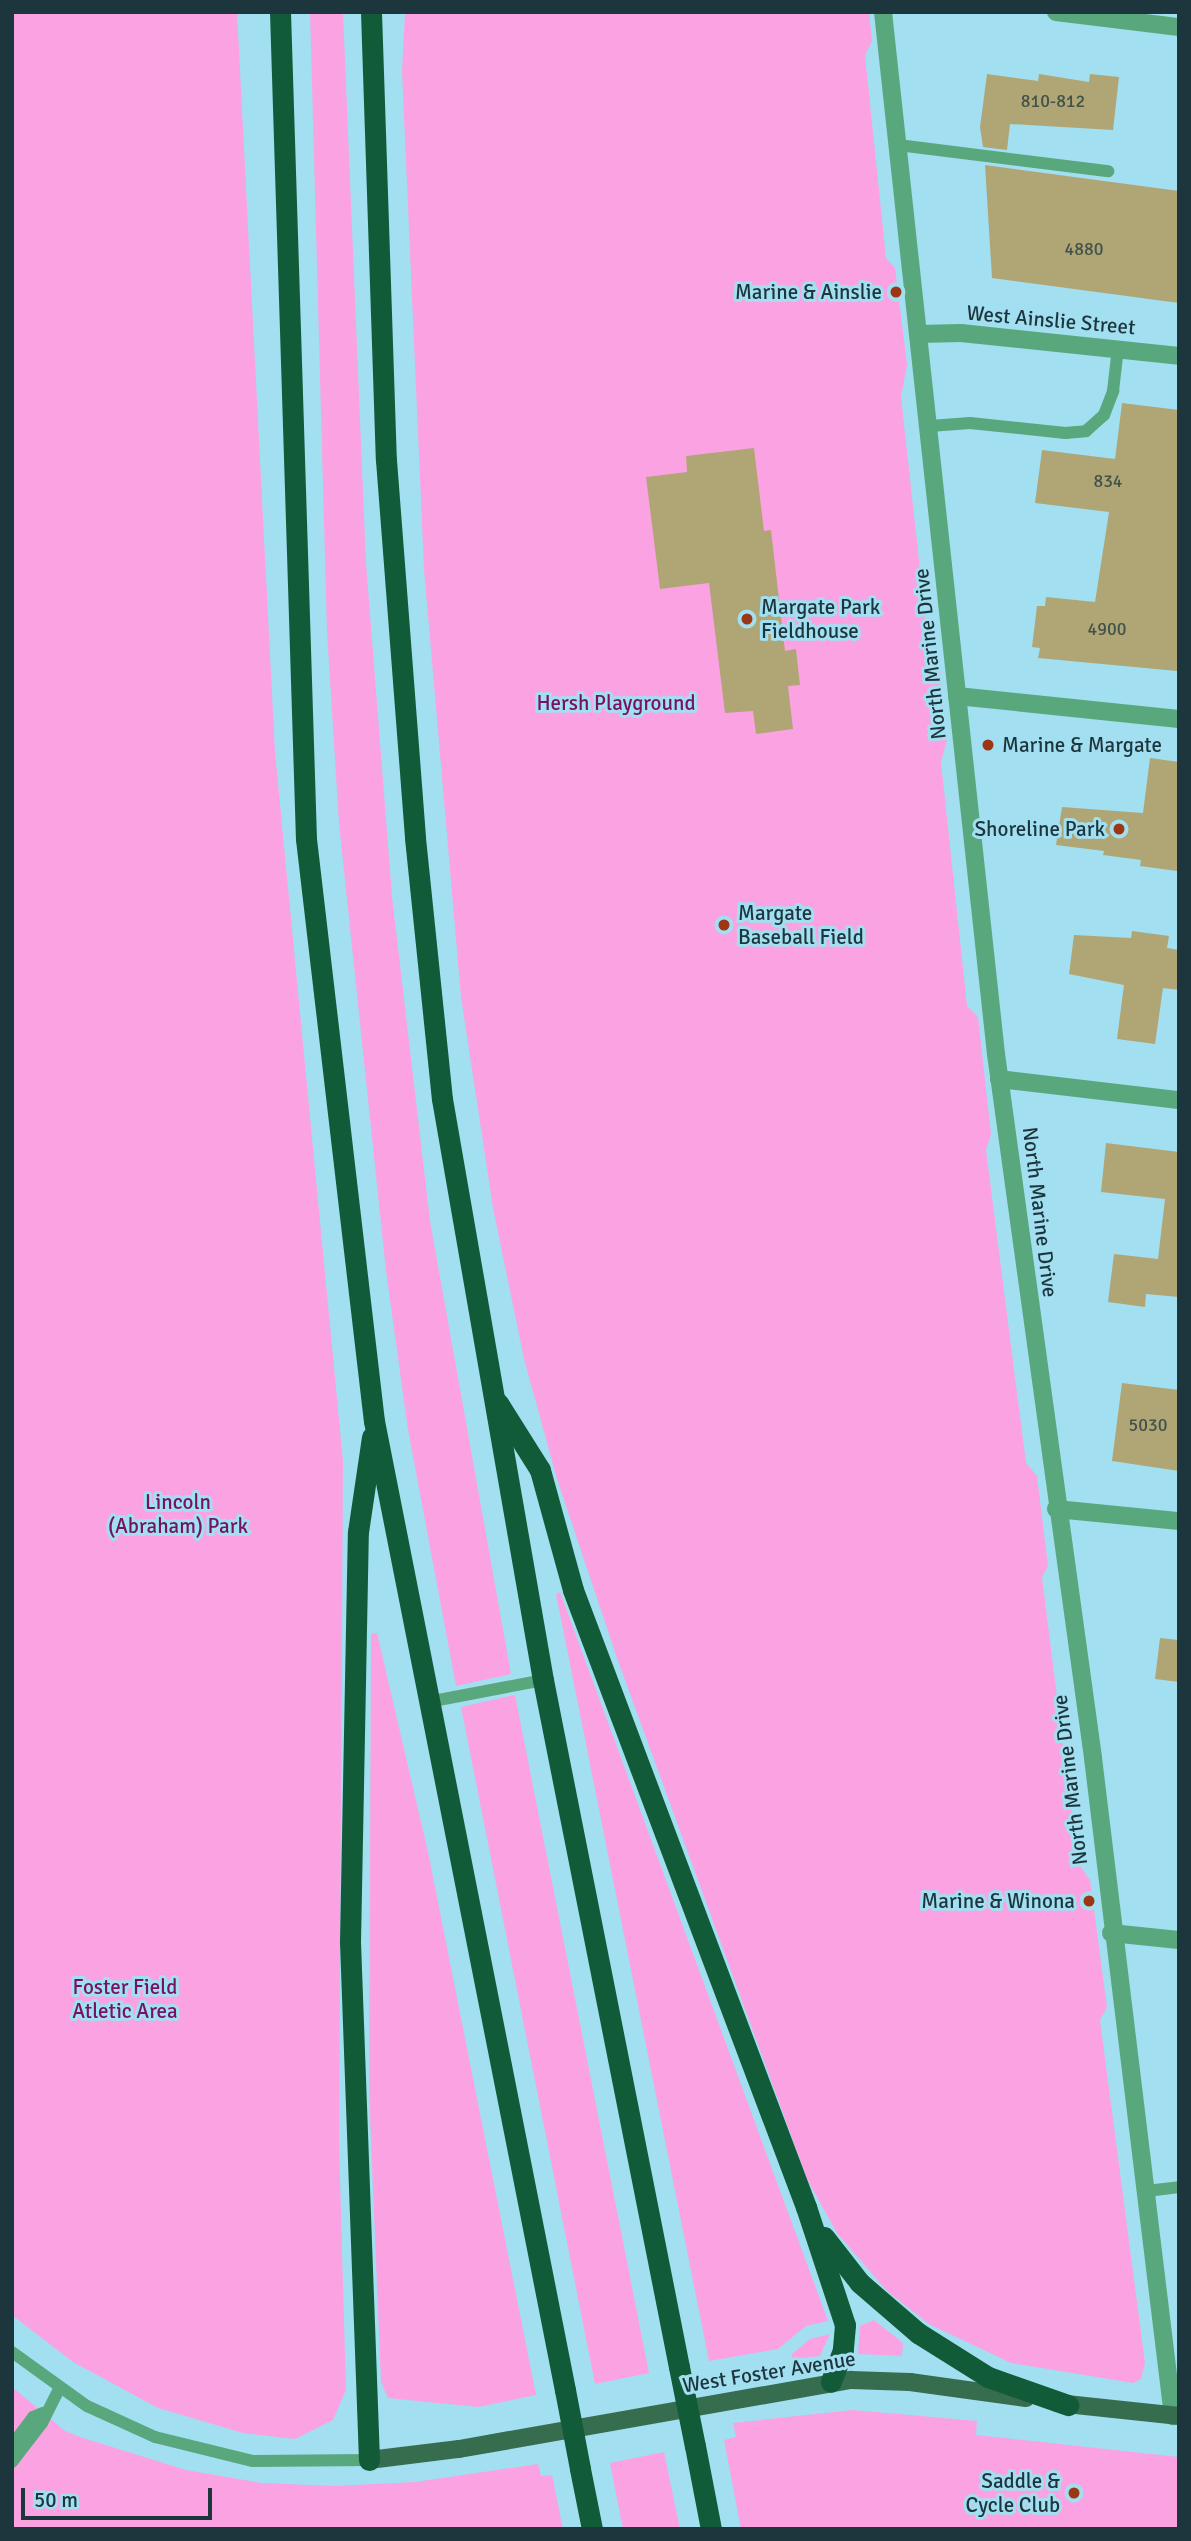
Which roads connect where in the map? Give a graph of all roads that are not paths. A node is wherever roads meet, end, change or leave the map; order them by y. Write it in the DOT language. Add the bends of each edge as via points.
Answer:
graph roads {
  1 [pos="280,12"];
  2 [pos="371,12"];
  3 [pos="883,12"];
  4 [pos="1056,12"];
  5 [pos="1179,27"];
  6 [pos="898,145"];
  7 [pos="1108,171"];
  8 [pos="918,334"];
  9 [pos="1118,348"];
  10 [pos="1179,356"];
  11 [pos="930,426"];
  12 [pos="957,696"];
  13 [pos="1179,719"];
  14 [pos="999,1079"];
  15 [pos="1179,1100"];
  16 [pos="493,1395"];
  17 [pos="374,1421"];
  18 [pos="1056,1509"];
  19 [pos="1179,1521"];
  20 [pos="543,1680"];
  21 [pos="428,1702"];
  22 [pos="1111,1933"];
  23 [pos="1179,1940"];
  24 [pos="1179,2187"];
  25 [pos="1147,2191"];
  26 [pos="806,2207"];
  27 [pos="12,2352"];
  28 [pos="831,2382"];
  29 [pos="60,2387"];
  30 [pos="1068,2405"];
  31 [pos="43,2413"];
  32 [pos="1176,2416"];
  33 [pos="12,2445"];
  34 [pos="369,2460"];
  35 [pos="12,2462"];
  36 [pos="592,2529"];
  37 [pos="711,2529"];
  1 -- 17 [label="highway" via="306,839"];
  2 -- 16 [label="highway" via="386,460 415,838 442,1099"];
  3 -- 6 [label="street, North Marine Drive"];
  4 -- 5 [label="street"];
  6 -- 7 [label="lane"];
  6 -- 8 [label="street, North Marine Drive"];
  8 -- 9 [label="street, West Ainslie Street" via="961,333"];
  8 -- 11 [label="street, North Marine Drive"];
  9 -- 10 [label="street, West Ainslie Street"];
  9 -- 11 [label="lane" via="1113,391 1104,415 1086,431 970,423"];
  11 -- 12 [label="street, North Marine Drive"];
  12 -- 13 [label="street"];
  12 -- 14 [label="street, North Marine Drive"];
  14 -- 15 [label="street"];
  14 -- 18 [label="street, North Marine Drive"];
  16 -- 20 [label="highway"];
  16 -- 26 [label="highway" via="540,1470 573,1590"];
  17 -- 21 [label="highway"];
  17 -- 34 [label="highway" via="358,1532 349,1942"];
  18 -- 19 [label="street"];
  18 -- 22 [label="street, North Marine Drive" via="1093,1758"];
  20 -- 21 [label="lane"];
  20 -- 37 [label="highway, bridge"];
  21 -- 36 [label="highway, bridge"];
  22 -- 23 [label="street"];
  22 -- 25 [label="street, North Marine Drive"];
  24 -- 25 [label="lane"];
  25 -- 32 [label="street, North Marine Drive"];
  26 -- 28 [label="highway" via="845,2325 843,2350"];
  26 -- 30 [label="highway" via="849,2272 918,2333 988,2377"];
  27 -- 29 [label="lane"];
  28 -- 30 [label="main road, West Foster Avenue" via="909,2382"];
  28 -- 34 [label="main road, West Foster Avenue" via="459,2449"];
  29 -- 31 [label="lane"];
  29 -- 34 [label="lane" via="119,2422 223,2455 284,2464"];
  30 -- 32 [label="main road, West Foster Avenue"];
  31 -- 33 [label="lane" via="33,2417"];
  31 -- 35 [label="lane" via="42,2423"];
}
